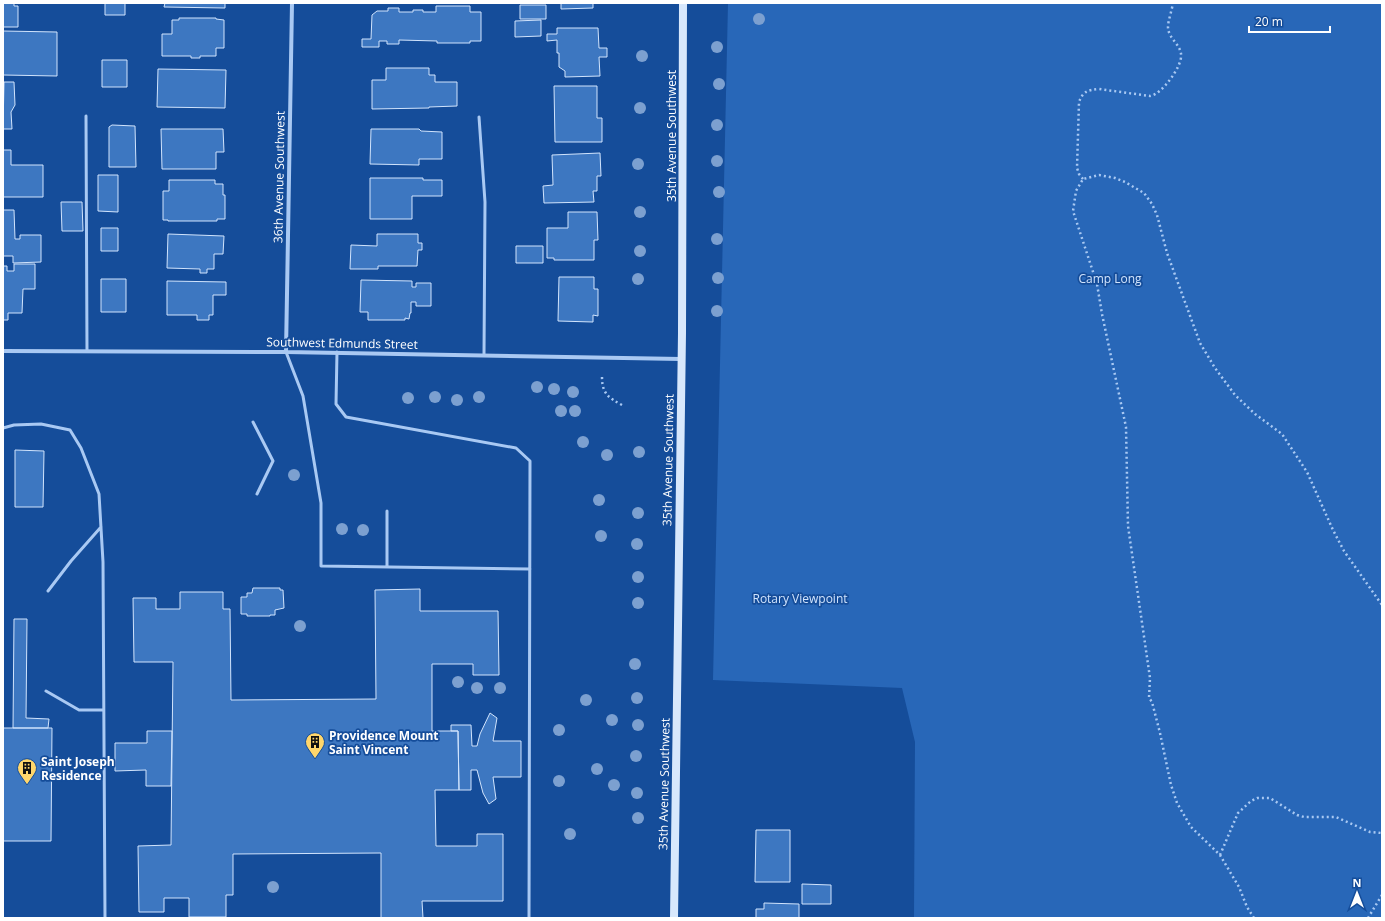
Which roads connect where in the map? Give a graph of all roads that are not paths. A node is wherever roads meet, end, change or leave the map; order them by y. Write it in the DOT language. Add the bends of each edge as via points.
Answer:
graph roads {
  1 [pos="292,3"];
  2 [pos="683,3"];
  3 [pos="86,116"];
  4 [pos="479,117"];
  5 [pos="3,351"];
  6 [pos="87,351"];
  7 [pos="286,352"];
  8 [pos="337,352"];
  9 [pos="484,355"];
  10 [pos="681,359"];
  11 [pos="253,422"];
  12 [pos="3,428"];
  13 [pos="257,494"];
  14 [pos="387,511"];
  15 [pos="101,527"];
  16 [pos="387,567"];
  17 [pos="530,569"];
  18 [pos="48,591"];
  19 [pos="46,691"];
  20 [pos="103,710"];
  21 [pos="105,918"];
  22 [pos="529,918"];
  23 [pos="674,918"];
  1 -- 7 [label="street, 36th Avenue Southwest"];
  2 -- 10 [label="main road, 35th Avenue Southwest"];
  3 -- 6 [label="lane"];
  4 -- 9 [label="lane" via="485,202"];
  5 -- 6 [label="street, Southwest Edmunds Street"];
  6 -- 7 [label="street, Southwest Edmunds Street"];
  7 -- 8 [label="street, Southwest Edmunds Street"];
  7 -- 16 [label="lane" via="303,396 321,503 321,566"];
  8 -- 9 [label="street, Southwest Edmunds Street"];
  8 -- 17 [label="lane" via="336,404 346,417 516,448 530,461"];
  9 -- 10 [label="street, Southwest Edmunds Street"];
  10 -- 23 [label="main road, 35th Avenue Southwest"];
  11 -- 13 [label="lane" via="273,461"];
  12 -- 15 [label="lane" via="41,424 70,430 81,448 99,494"];
  14 -- 16 [label="lane"];
  15 -- 18 [label="lane" via="70,561"];
  15 -- 20 [label="lane"];
  16 -- 17 [label="lane"];
  17 -- 22 [label="lane"];
  19 -- 20 [label="lane" via="79,710"];
  20 -- 21 [label="lane"];
}
